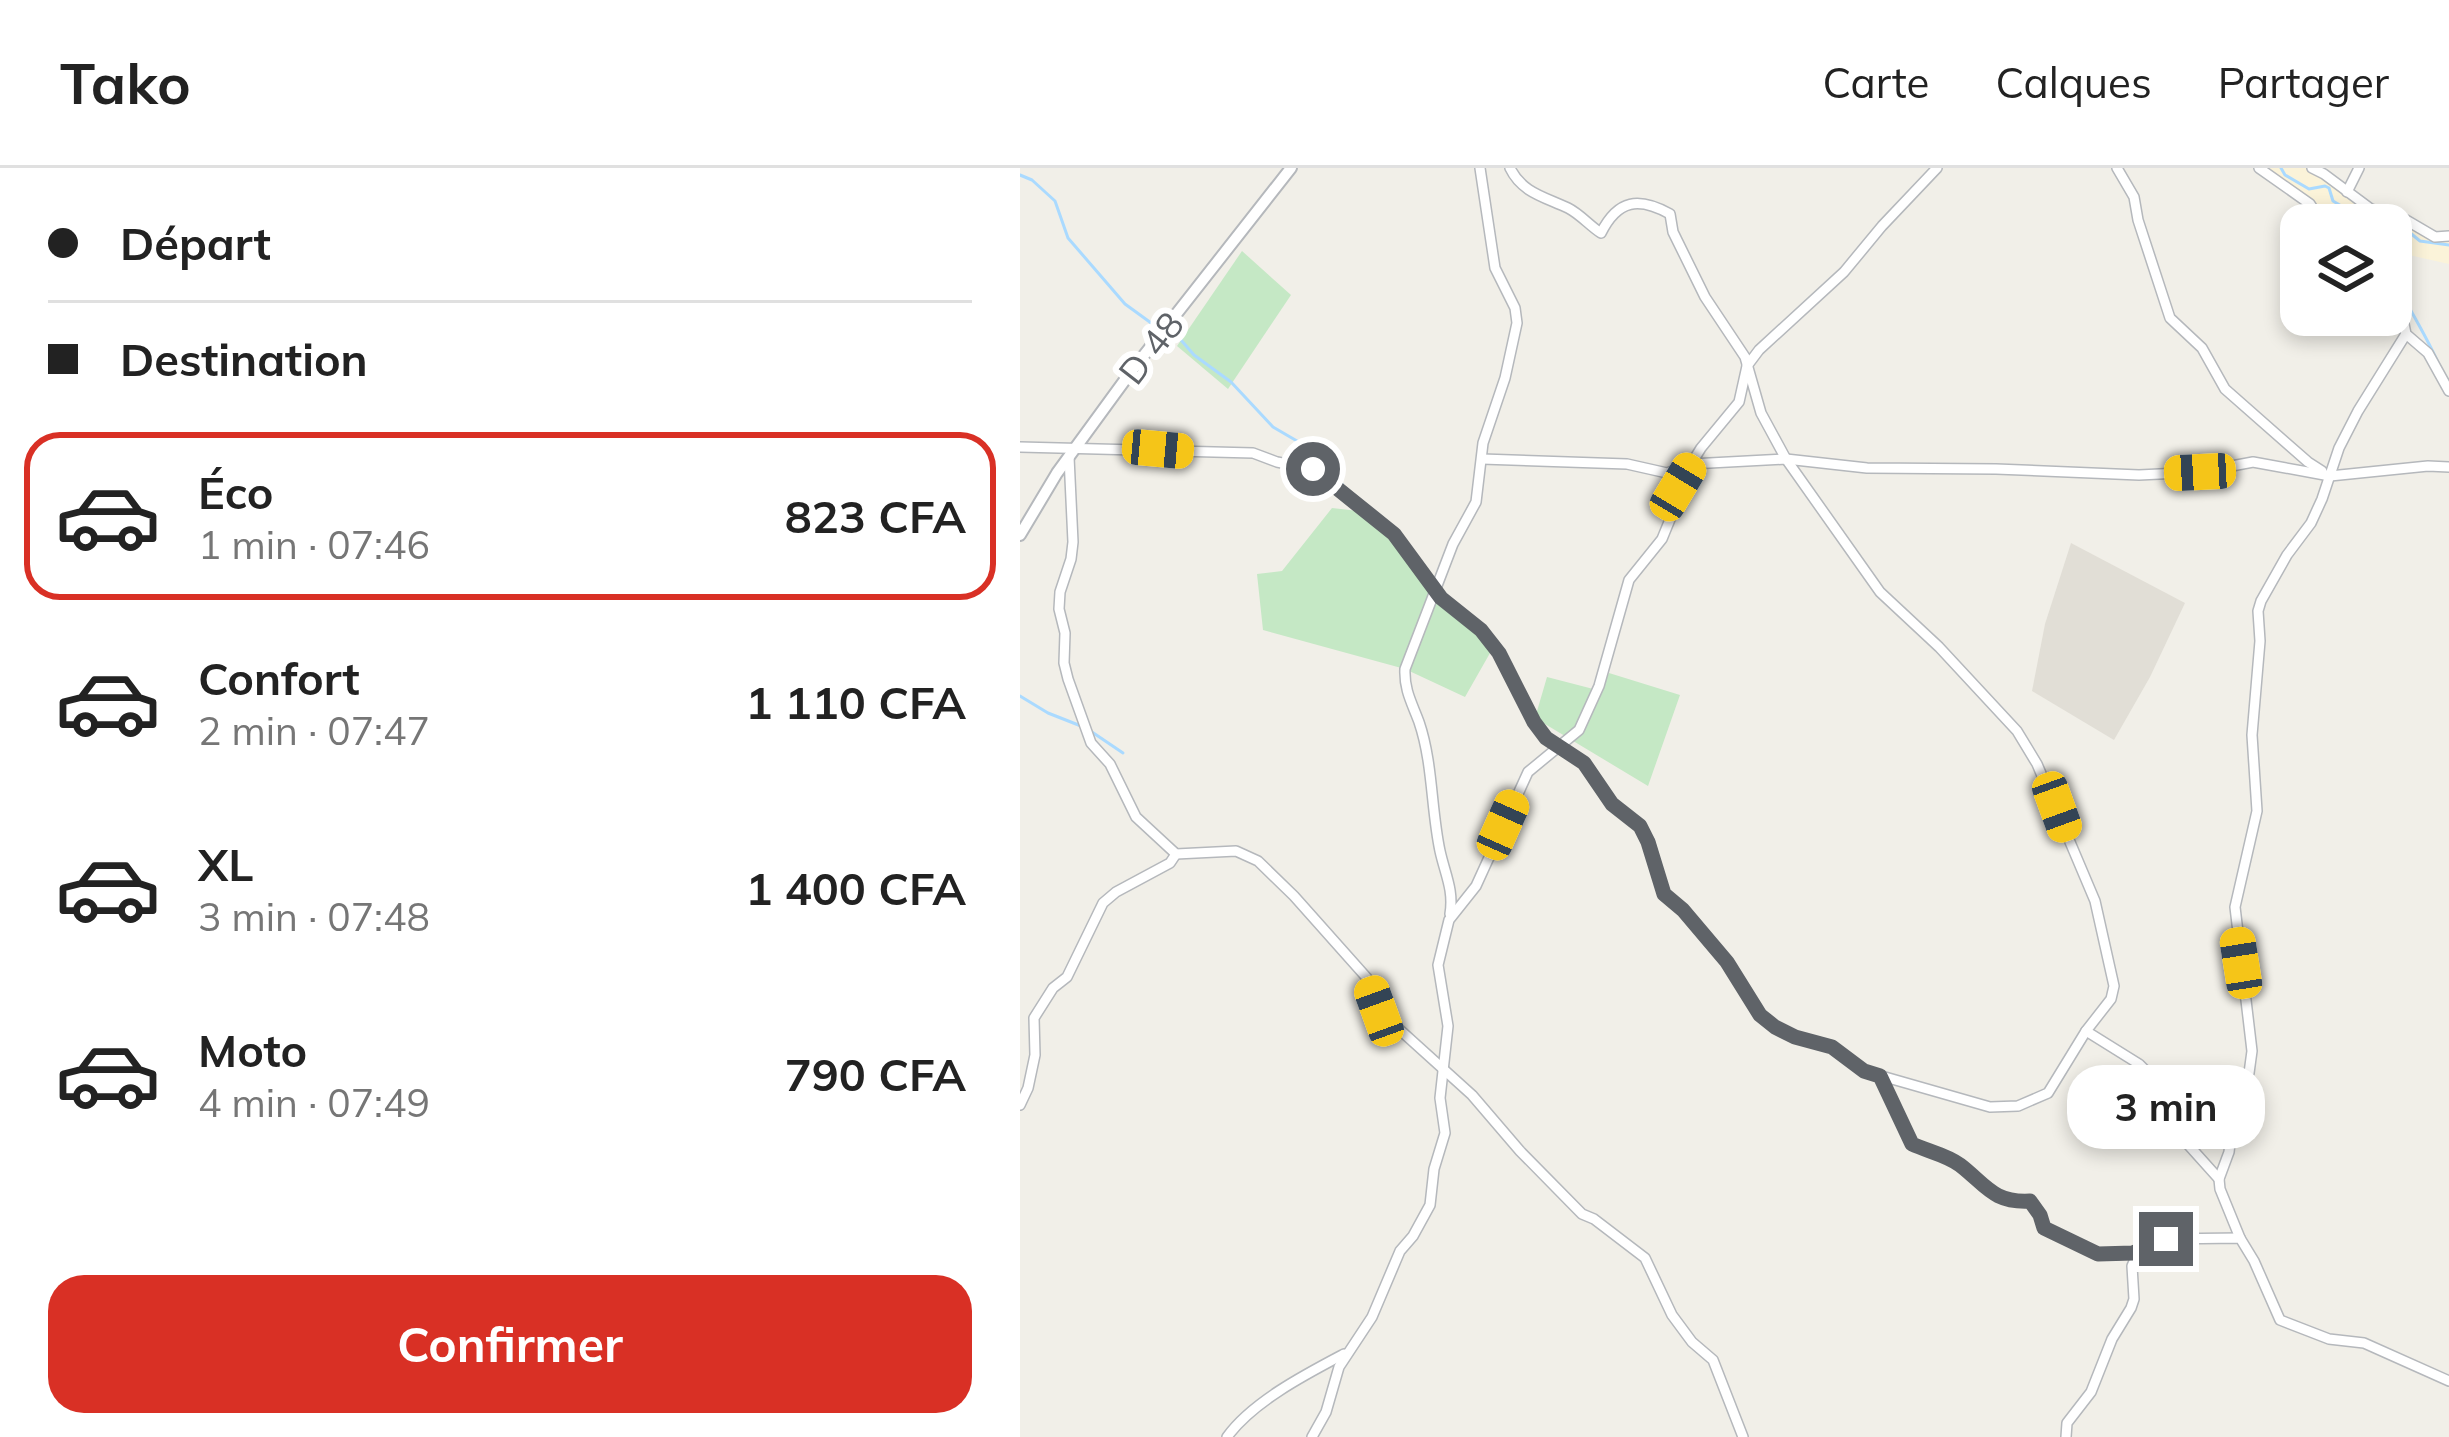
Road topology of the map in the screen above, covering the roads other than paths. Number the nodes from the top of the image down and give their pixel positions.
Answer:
1 (1291, 168) edge
2 (1480, 168) edge
3 (1510, 168) edge
4 (1937, 168) edge
5 (2117, 168) edge
6 (2259, 168) edge
7 (2312, 168) edge
8 (2359, 168) edge
9 (2347, 192) junction
10 (2310, 204) edge
11 (2449, 236) edge
12 (2405, 336) edge
13 (2408, 336) edge
14 (1747, 366) junction
15 (2449, 391) edge
16 (1020, 447) edge
17 (1072, 452) junction
18 (1482, 459) junction
19 (1786, 459) junction
20 (1691, 464) junction
21 (2449, 467) edge
22 (2330, 476) junction
23 (1020, 535) edge
24 (1436, 591) junction
25 (1558, 745) junction
26 (1176, 854) junction
27 (1449, 920) junction
28 (2086, 1031) junction
29 (1442, 1069) junction
30 (1880, 1076) junction
31 (1020, 1105) edge
32 (2219, 1179) junction
33 (2240, 1238) junction
34 (2140, 1248) junction
35 (1346, 1353) junction
36 (2449, 1382) edge
37 (1227, 1437) edge
38 (1312, 1437) edge
39 (1743, 1437) edge
40 (2066, 1437) edge

1 - 17 street, D 48
2 - 18 street
3 - 14 street
4 - 14 street
5 - 22 street
6 - 10 street
7 - 9 street
8 - 9 street
9 - 11 street
12 - 22 street
13 - 15 street
14 - 19 street
14 - 20 street
16 - 17 street
17 - 23 street, D 48
17 - 24 street
17 - 26 street
18 - 20 street
18 - 24 street
19 - 20 street
19 - 22 street
19 - 28 street
20 - 25 street
21 - 22 street
22 - 32 street
24 - 25 street
24 - 27 street
25 - 27 street
25 - 30 street
26 - 29 street
26 - 31 street
27 - 29 street
28 - 30 street
28 - 32 street
29 - 35 street
29 - 39 street
30 - 34 street
32 - 33 street
33 - 34 street
33 - 36 street
34 - 40 street
35 - 37 street
35 - 38 street

